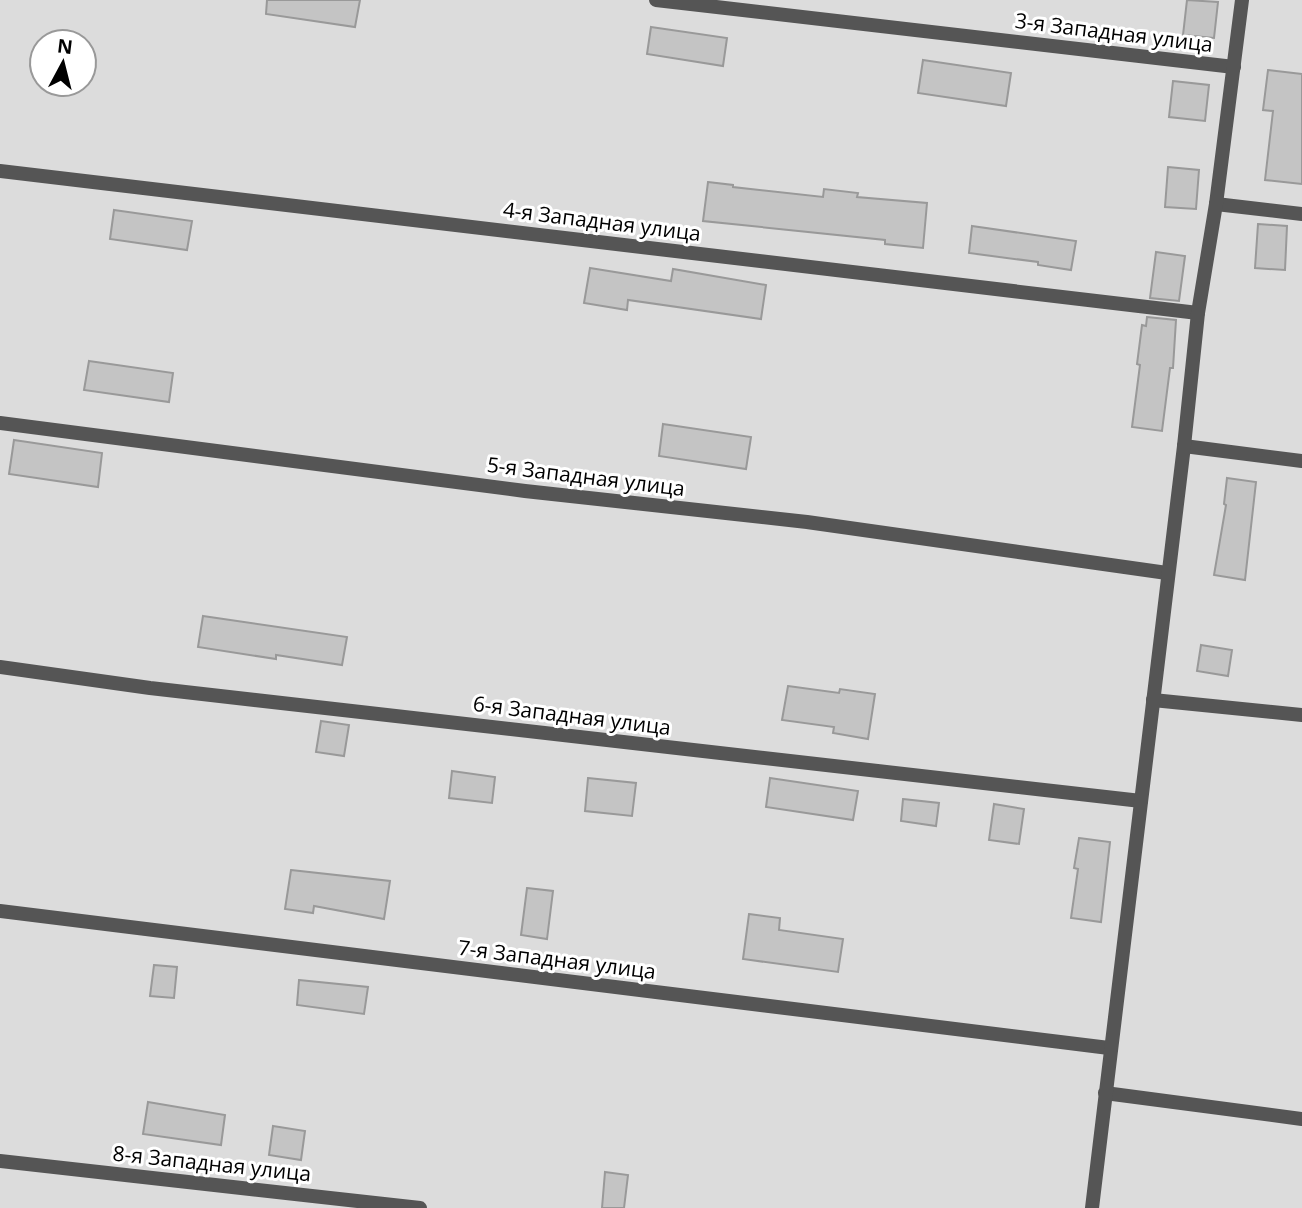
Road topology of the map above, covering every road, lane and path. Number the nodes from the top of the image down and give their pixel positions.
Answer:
1 (656, 0) edge
2 (1242, 0) edge
3 (1234, 67) junction
4 (0, 171) edge
5 (1216, 204) junction
6 (1302, 215) edge
7 (1198, 313) junction
8 (0, 424) edge
9 (1184, 446) junction
10 (1302, 461) edge
11 (1167, 573) junction
12 (0, 667) edge
13 (1153, 699) junction
14 (1302, 715) edge
15 (1140, 801) junction
16 (0, 911) edge
17 (1110, 1048) junction
18 (1105, 1093) junction
19 (1302, 1119) edge
20 (0, 1161) edge
21 (420, 1208) edge
22 (1092, 1208) edge

1 - 3 street, 3-я Западная улица
2 - 3 street
3 - 5 street
4 - 7 street, 4-я Западная улица
5 - 6 street
5 - 7 street
7 - 9 street
8 - 11 street, 5-я Западная улица
9 - 10 street
9 - 11 street
11 - 13 street
12 - 15 street, 6-я Западная улица
13 - 14 street
13 - 15 street
15 - 17 street
16 - 17 street, 7-я Западная улица
17 - 18 street
18 - 19 street
18 - 22 street
20 - 21 street, 8-я Западная улица

